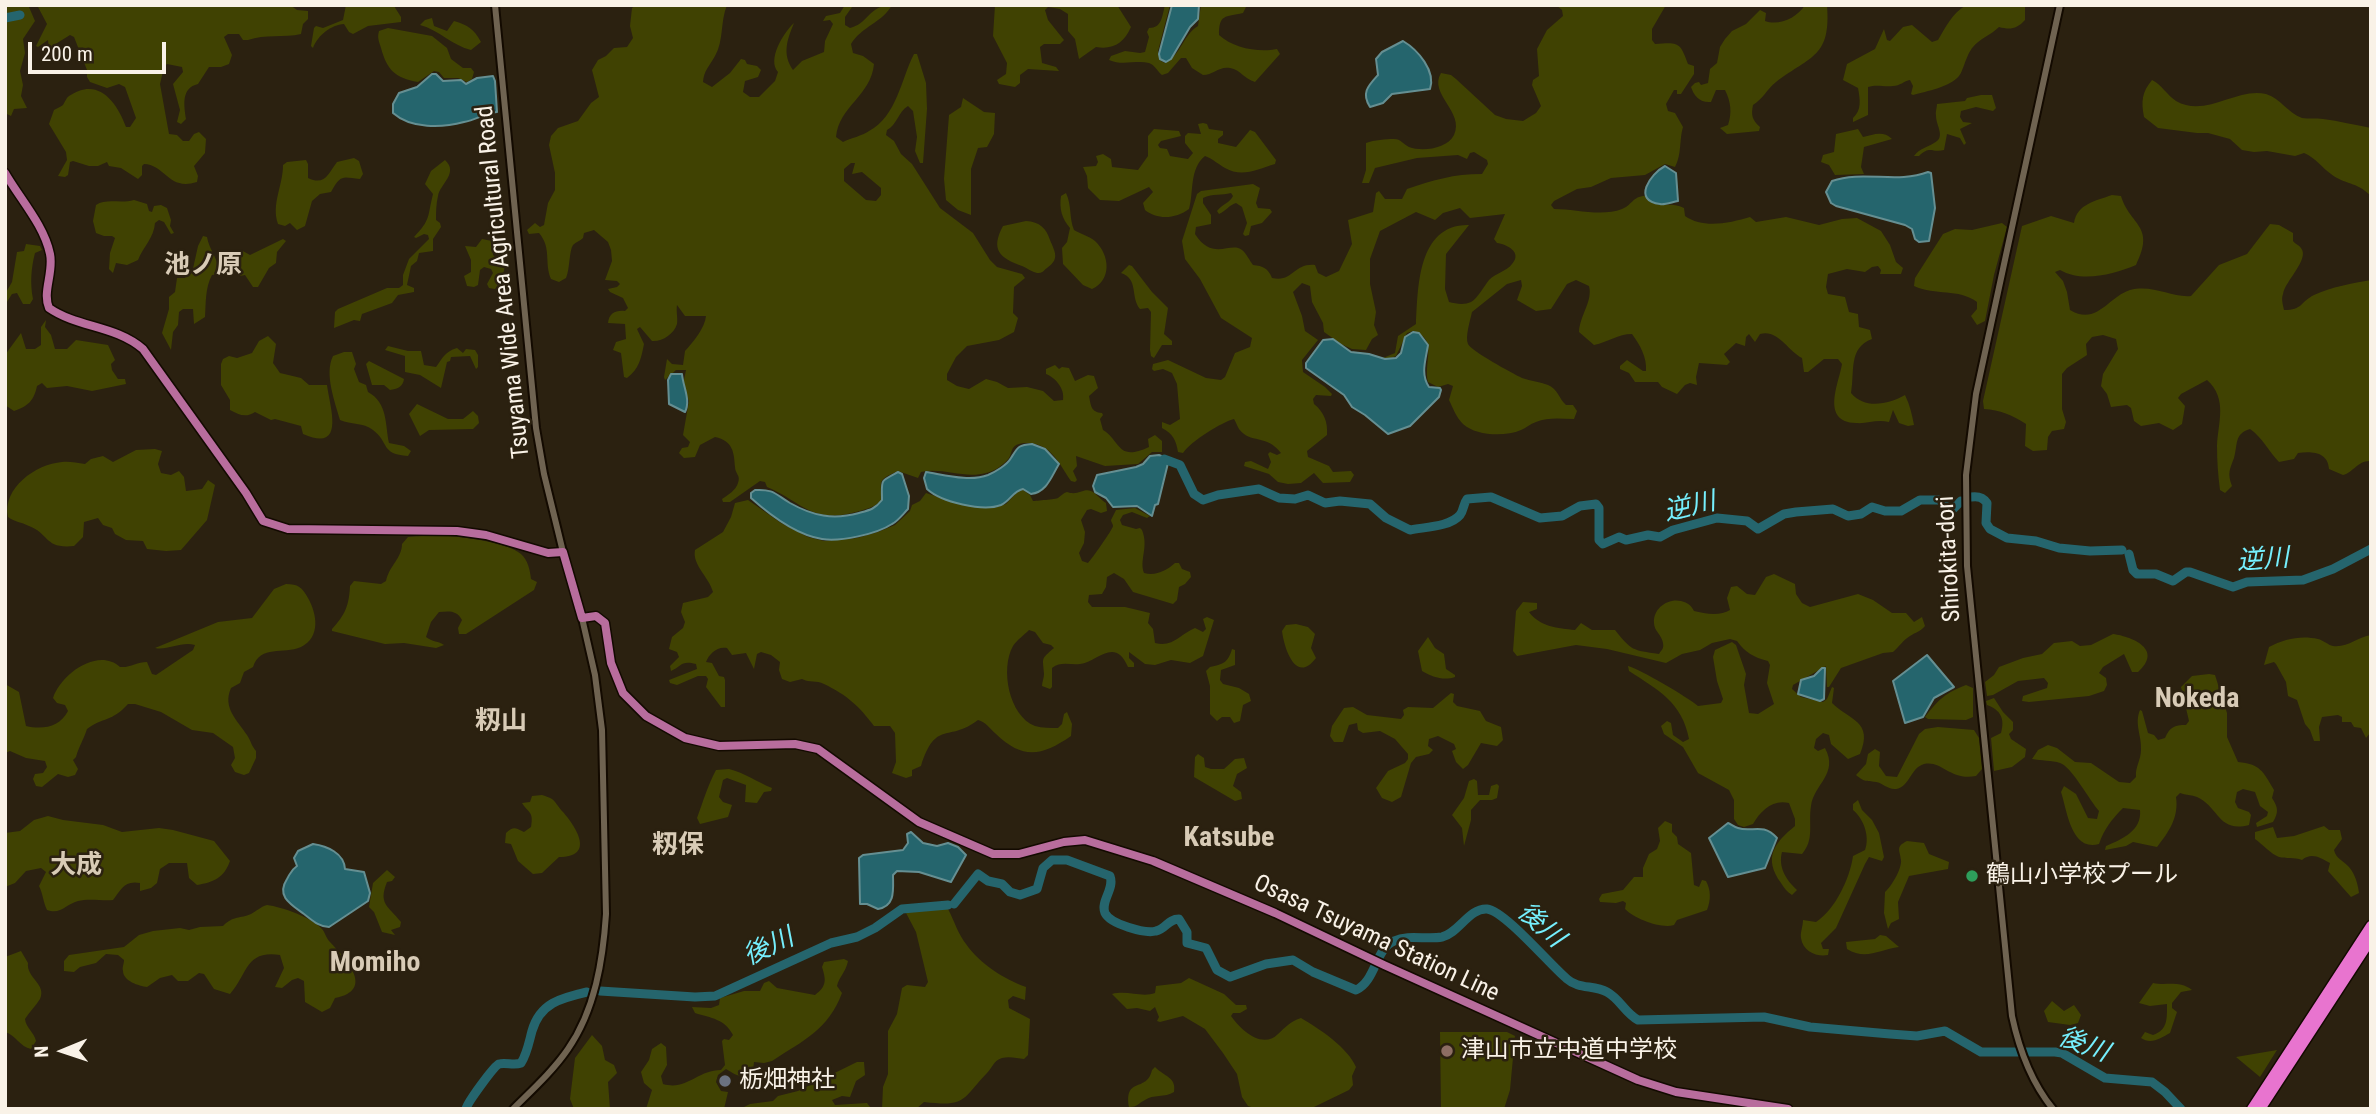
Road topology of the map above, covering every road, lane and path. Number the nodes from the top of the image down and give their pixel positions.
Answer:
1 (495, 5) edge
2 (2060, 5) edge
3 (5, 173) edge
4 (563, 552) junction
5 (582, 618) junction
6 (2371, 926) edge
7 (2371, 939) edge
8 (513, 1109) edge
9 (1788, 1109) edge
10 (2053, 1109) edge
11 (2252, 1109) edge
12 (2260, 1109) edge

1 - 4 street, Tsuyama Wide Area Agricultural Road
2 - 10 street, Shirokita-dori
3 - 4 main road
4 - 5 main road
5 - 8 street
5 - 9 main road, Osasa Tsuyama Station Line
6 - 11 highway
7 - 12 highway

